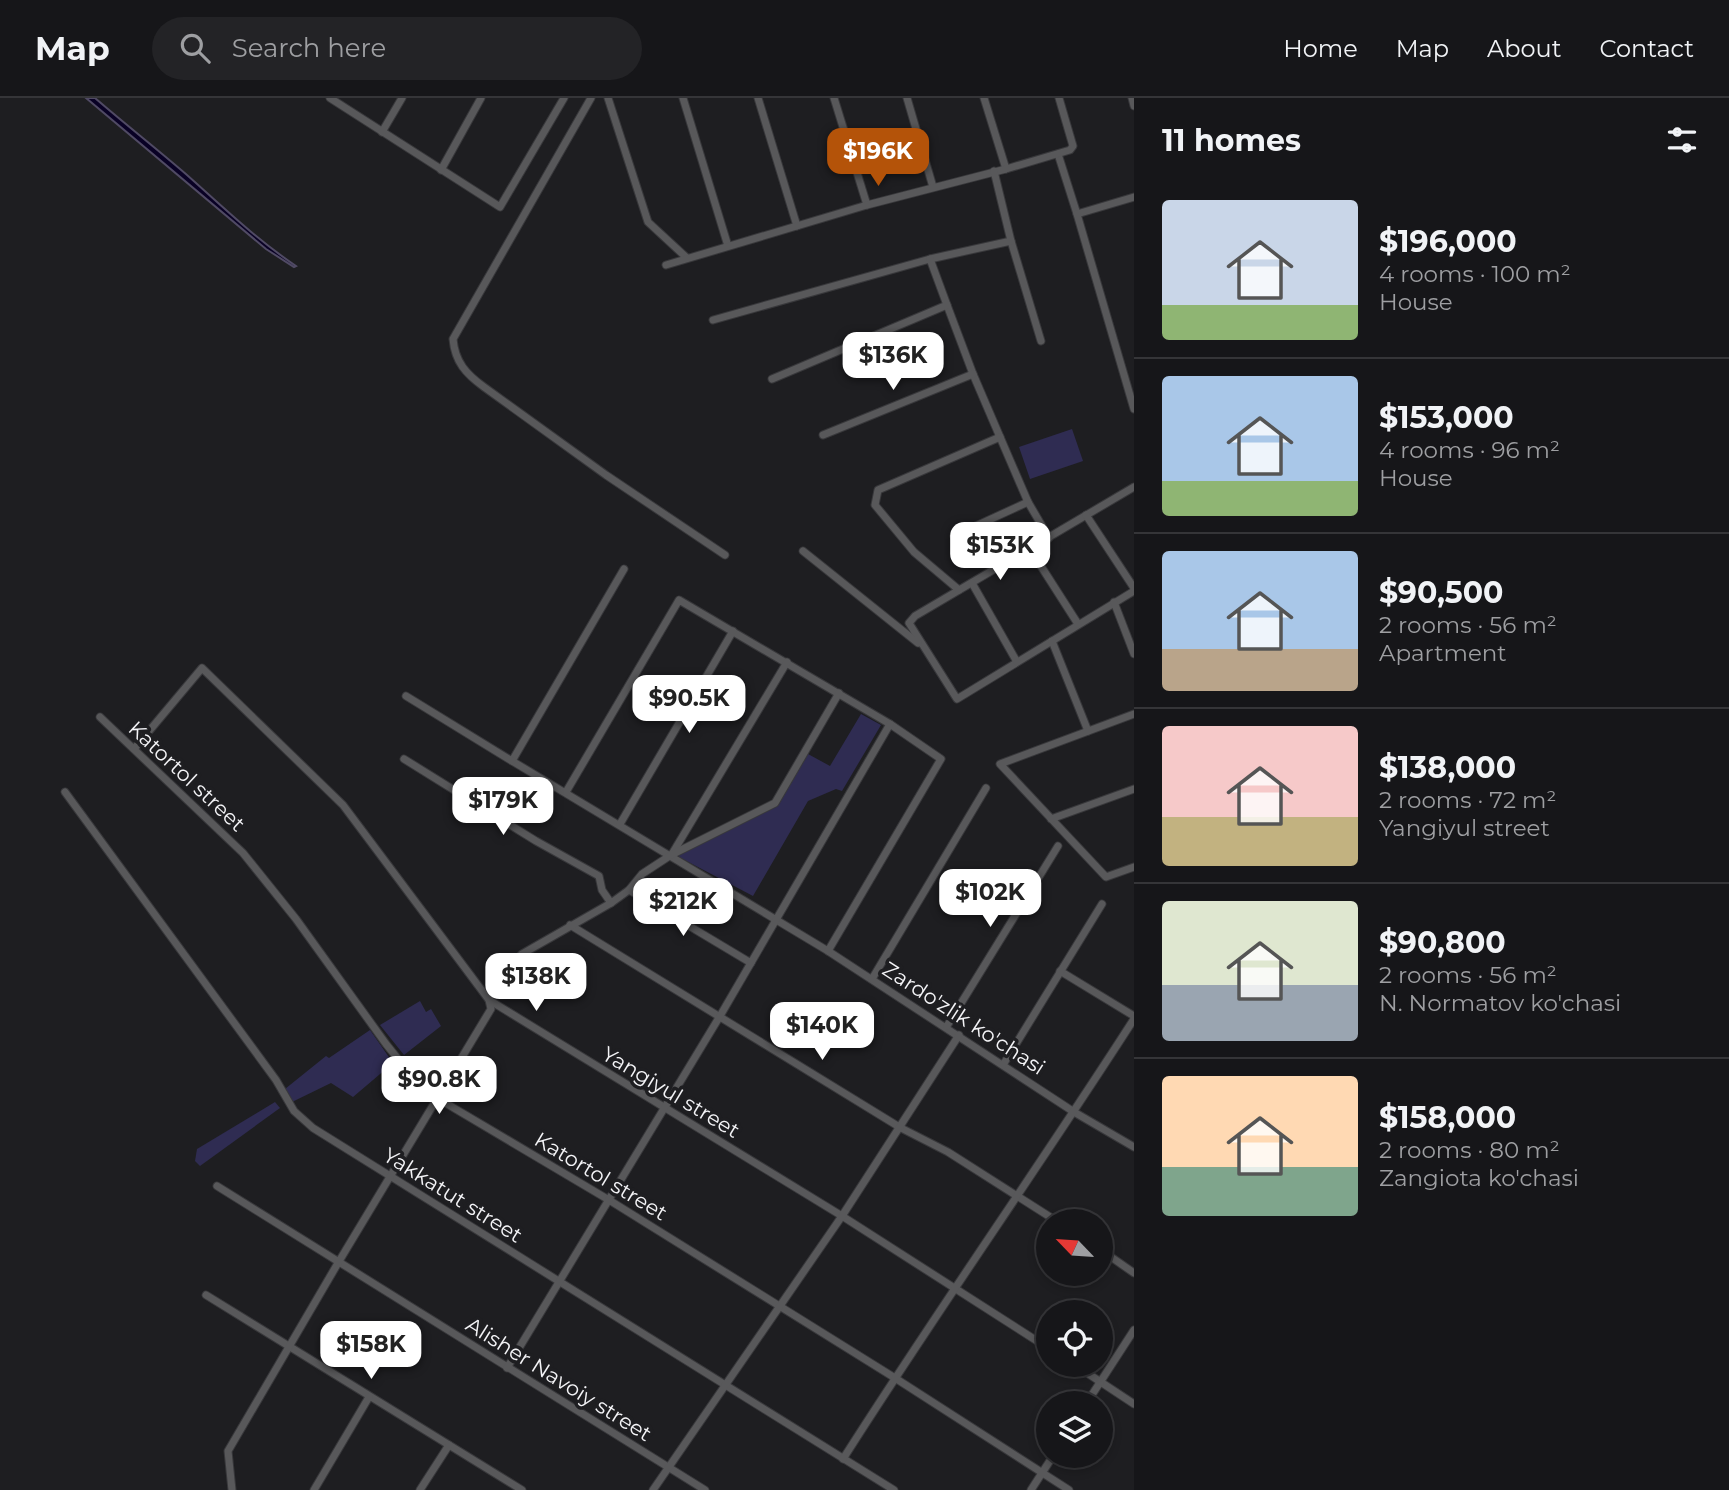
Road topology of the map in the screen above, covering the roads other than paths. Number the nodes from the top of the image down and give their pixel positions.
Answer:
1 (330, 98) edge
2 (402, 98) edge
3 (481, 98) edge
4 (564, 98) edge
5 (591, 98) edge
6 (608, 98) edge
7 (683, 98) edge
8 (758, 98) edge
9 (834, 98) edge
10 (907, 98) edge
11 (984, 98) edge
12 (1059, 98) edge
13 (1132, 98) edge
14 (1134, 106) edge
15 (382, 132) junction
16 (1058, 154) junction
17 (1006, 169) junction
18 (441, 170) junction
19 (994, 172) junction
20 (933, 187) junction
21 (1134, 197) edge
22 (867, 205) junction
23 (1076, 214) junction
24 (797, 226) junction
25 (1011, 241) junction
26 (728, 246) junction
27 (687, 258) junction
28 (930, 259) junction
29 (666, 265) dead end
30 (947, 305) junction
31 (712, 320) dead end
32 (1041, 341) dead end
33 (973, 374) junction
34 (772, 379) dead end
35 (1134, 410) edge
36 (823, 435) dead end
37 (1000, 437) junction
38 (1134, 487) edge
39 (1028, 502) junction
40 (1086, 515) junction
41 (954, 536) dead end
42 (1049, 538) junction
43 (1030, 549) junction
44 (803, 551) dead end
45 (725, 555) dead end
46 (624, 569) dead end
47 (972, 583) junction
48 (1134, 589) edge
49 (959, 590) junction
50 (1114, 602) junction
51 (1078, 624) junction
52 (733, 631) junction
53 (1052, 641) junction
54 (924, 648) junction
55 (1134, 654) edge
56 (1017, 662) junction
57 (787, 663) junction
58 (839, 694) junction
59 (406, 696) dead end
60 (1134, 714) edge
61 (100, 717) dead end
62 (890, 724) junction
63 (1088, 731) junction
64 (134, 749) junction
65 (404, 760) dead end
66 (512, 761) junction
67 (986, 788) dead end
68 (1134, 789) edge
69 (65, 792) dead end
70 (566, 792) junction
71 (1051, 819) junction
72 (620, 824) junction
73 (1058, 846) dead end
74 (671, 855) junction
75 (1134, 867) edge
76 (629, 890) junction
77 (611, 903) junction
78 (1102, 904) dead end
79 (776, 919) junction
80 (570, 925) junction
81 (828, 951) junction
82 (751, 962) junction
83 (1060, 971) junction
84 (872, 979) junction
85 (489, 1000) junction
86 (720, 1016) junction
87 (1134, 1017) edge
88 (947, 1026) junction
89 (959, 1035) junction
90 (1003, 1065) junction
91 (437, 1098) junction
92 (664, 1108) junction
93 (1074, 1112) junction
94 (901, 1128) junction
95 (1134, 1147) edge
96 (389, 1177) junction
97 (217, 1186) dead end
98 (1020, 1195) junction
99 (609, 1200) junction
100 (1040, 1209) edge
101 (842, 1216) junction
102 (1113, 1258) edge
103 (338, 1262) junction
104 (1134, 1273) edge
105 (560, 1282) junction
106 (956, 1288) junction
107 (205, 1295) dead end
108 (780, 1306) junction
109 (1134, 1329) edge
110 (1036, 1340) edge
111 (289, 1347) junction
112 (507, 1368) junction
113 (1094, 1377) edge
114 (895, 1378) junction
115 (1100, 1381) junction
116 (727, 1385) junction
117 (1094, 1391) edge
118 (369, 1397) junction
119 (1134, 1404) edge
120 (449, 1445) junction
121 (843, 1460) junction
122 (669, 1468) junction
123 (1045, 1468) edge
124 (1041, 1474) junction
125 (232, 1490) edge
126 (314, 1490) edge
127 (420, 1490) edge
128 (522, 1490) edge
129 (653, 1490) edge
130 (705, 1490) edge
131 (893, 1490) edge
132 (1031, 1490) edge
133 (1069, 1490) edge

1 - 15 street
2 - 15 street
3 - 18 street
4 - 18 street
5 - 45 street
6 - 27 street
7 - 26 street
8 - 24 street
9 - 22 street
10 - 20 street
11 - 17 street
12 - 16 street
13 - 14 street
15 - 18 street
16 - 17 street
16 - 23 street
17 - 19 street
19 - 20 street
19 - 25 street
20 - 22 street
21 - 23 street
22 - 24 street
23 - 35 street
24 - 26 street
25 - 28 street
25 - 32 street
26 - 27 street
27 - 29 street
28 - 30 street
28 - 31 street
30 - 33 street
30 - 34 street
33 - 36 street
33 - 37 street
37 - 39 street
37 - 49 street
38 - 40 street
39 - 41 street
39 - 42 street
40 - 42 street
40 - 48 street
42 - 43 street
43 - 47 street
43 - 51 street
44 - 54 street
46 - 66 street
47 - 49 street
47 - 56 street
48 - 50 street
49 - 54 street
50 - 51 street
50 - 55 street
51 - 53 street
52 - 57 street
52 - 70 street
52 - 72 street
53 - 56 street
53 - 63 street
54 - 56 street
57 - 58 street
57 - 74 street
58 - 62 street
58 - 74 street
59 - 66 street, Zardo'zlik ko'chasi
60 - 63 street
61 - 64 street, Katortol street
62 - 79 street
62 - 81 street
63 - 71 street
64 - 85 street, Yangiyul street
64 - 91 street, Katortol street
65 - 77 street
66 - 70 street, Zardo'zlik ko'chasi
67 - 84 street
68 - 71 street
69 - 96 street, Yakkatut street
70 - 72 street, Zardo'zlik ko'chasi
71 - 75 street
72 - 74 street, Zardo'zlik ko'chasi
73 - 88 street
74 - 76 street
74 - 79 street, Zardo'zlik ko'chasi
76 - 77 street
76 - 82 street
77 - 80 street
78 - 83 street
79 - 81 street, Zardo'zlik ko'chasi
79 - 82 street
80 - 85 street
80 - 86 street
81 - 84 street, Zardo'zlik ko'chasi
82 - 86 street
83 - 87 street
83 - 90 street
84 - 88 street, Zardo'zlik ko'chasi
85 - 91 street
85 - 92 street, Yangiyul street
86 - 92 street
86 - 94 street
87 - 93 street
88 - 89 street, Zardo'zlik ko'chasi
89 - 90 street, Zardo'zlik ko'chasi
89 - 94 street
90 - 93 street, Zardo'zlik ko'chasi
91 - 96 street
91 - 99 street, Katortol street
92 - 99 street
92 - 101 street, Yangiyul street
93 - 95 street, Zardo'zlik ko'chasi
93 - 98 street
94 - 98 street
94 - 101 street
96 - 103 street
96 - 105 street, Yakkatut street
97 - 103 street, Alisher Navoiy street
98 - 100 street
98 - 106 street
99 - 105 street
99 - 108 street, Katortol street
101 - 106 street, Yangiyul street
101 - 108 street
102 - 104 street
103 - 111 street
103 - 112 street, Alisher Navoiy street
105 - 112 street
105 - 116 street, Yakkatut street
106 - 110 street, Yangiyul street
106 - 114 street
107 - 111 street
108 - 114 street, Katortol street
108 - 116 street
109 - 115 street
111 - 118 street
111 - 125 street
112 - 122 street, Alisher Navoiy street
113 - 115 street
114 - 121 street
114 - 124 street, Katortol street
115 - 117 street
115 - 119 street
116 - 121 street, Yakkatut street
116 - 122 street
118 - 120 street
118 - 126 street
120 - 127 street
120 - 128 street
121 - 131 street, Yakkatut street
122 - 129 street
122 - 130 street, Alisher Navoiy street
123 - 124 street
124 - 132 street
124 - 133 street, Katortol street

